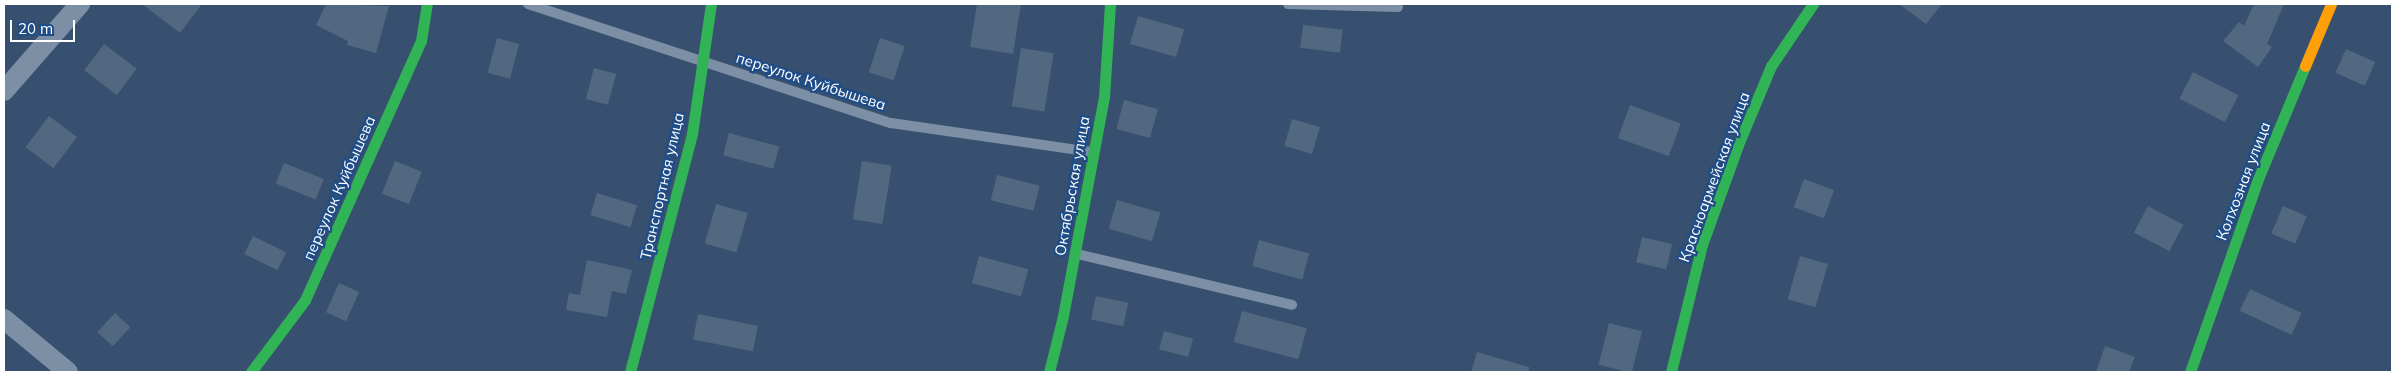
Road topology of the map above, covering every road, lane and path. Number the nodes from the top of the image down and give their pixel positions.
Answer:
1 (80, 4) edge
2 (427, 4) edge
3 (528, 4) edge
4 (711, 4) edge
5 (1110, 4) edge
6 (1288, 4) edge
7 (1813, 4) edge
8 (2331, 4) edge
9 (1398, 6) dead end
10 (702, 61) junction
11 (4, 91) edge
12 (1094, 152) junction
13 (1075, 253) junction
14 (1292, 305) dead end
15 (4, 319) edge
16 (68, 372) edge
17 (251, 372) edge
18 (630, 372) edge
19 (1049, 372) edge
20 (1671, 372) edge
21 (2190, 372) edge

1 - 11 street
2 - 17 street, переулок Куйбышева
3 - 10 lane, переулок Куйбышева
4 - 10 street, Транспортная улица
5 - 12 street, Октябрьская улица
6 - 9 lane
7 - 20 street, Красноармейская улица
8 - 21 street, Колхозная улица
10 - 12 lane, переулок Куйбышева
10 - 18 street, Транспортная улица
12 - 13 street, Октябрьская улица
13 - 14 lane
13 - 19 street, Октябрьская улица
15 - 16 street

